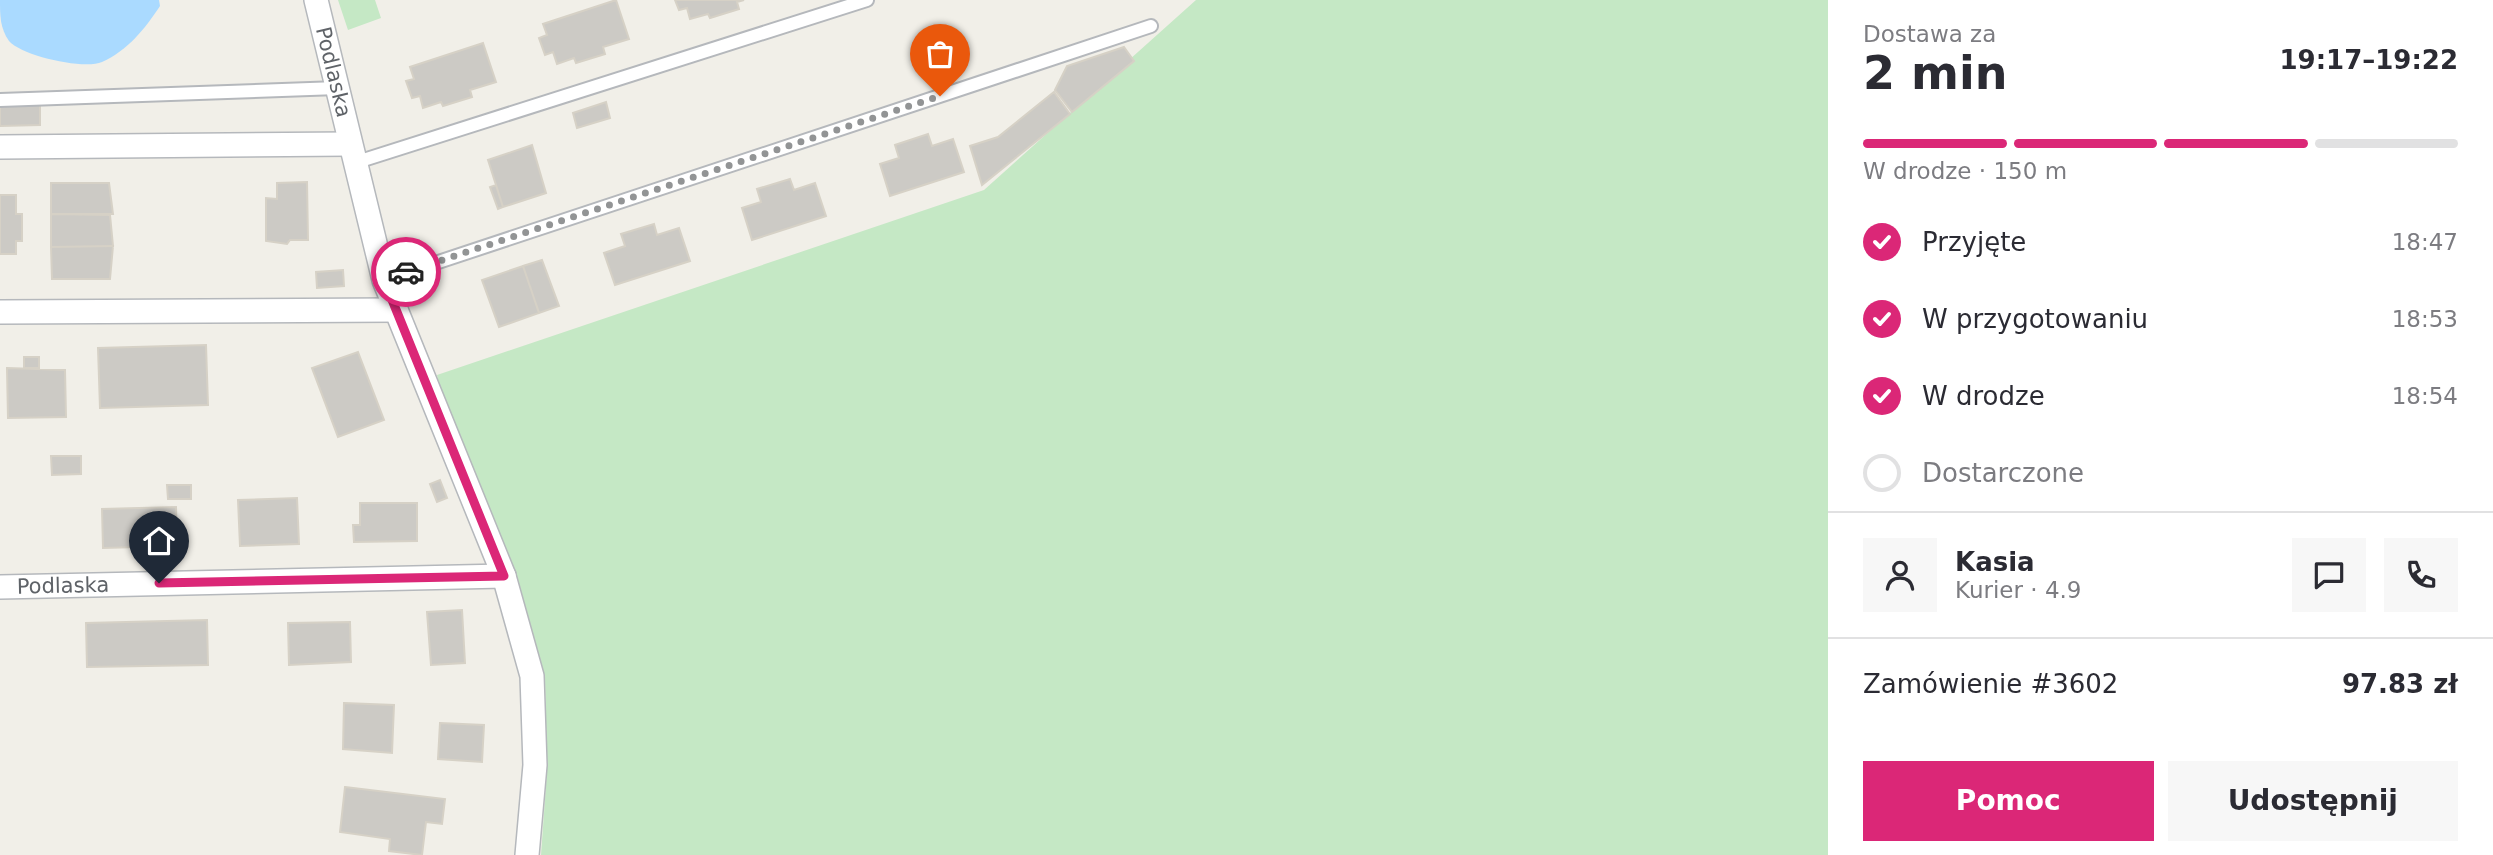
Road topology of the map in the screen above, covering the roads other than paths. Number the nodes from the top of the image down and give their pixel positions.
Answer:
1 (316, 0) edge
2 (867, 0) edge
3 (1151, 26) dead end
4 (338, 88) junction
5 (0, 100) edge
6 (0, 147) edge
7 (352, 153) junction
8 (384, 280) junction
9 (396, 310) junction
10 (0, 312) edge
11 (504, 576) junction
12 (0, 587) edge
13 (527, 855) edge

1 - 4 street, Podlaska
2 - 7 lane
3 - 8 lane
4 - 5 lane
4 - 7 street, Podlaska
6 - 7 street, Podlaska
7 - 8 street, Podlaska
8 - 9 street, Podlaska
9 - 10 street
9 - 11 street, Podlaska
11 - 12 street, Podlaska
11 - 13 street, Podlaska

